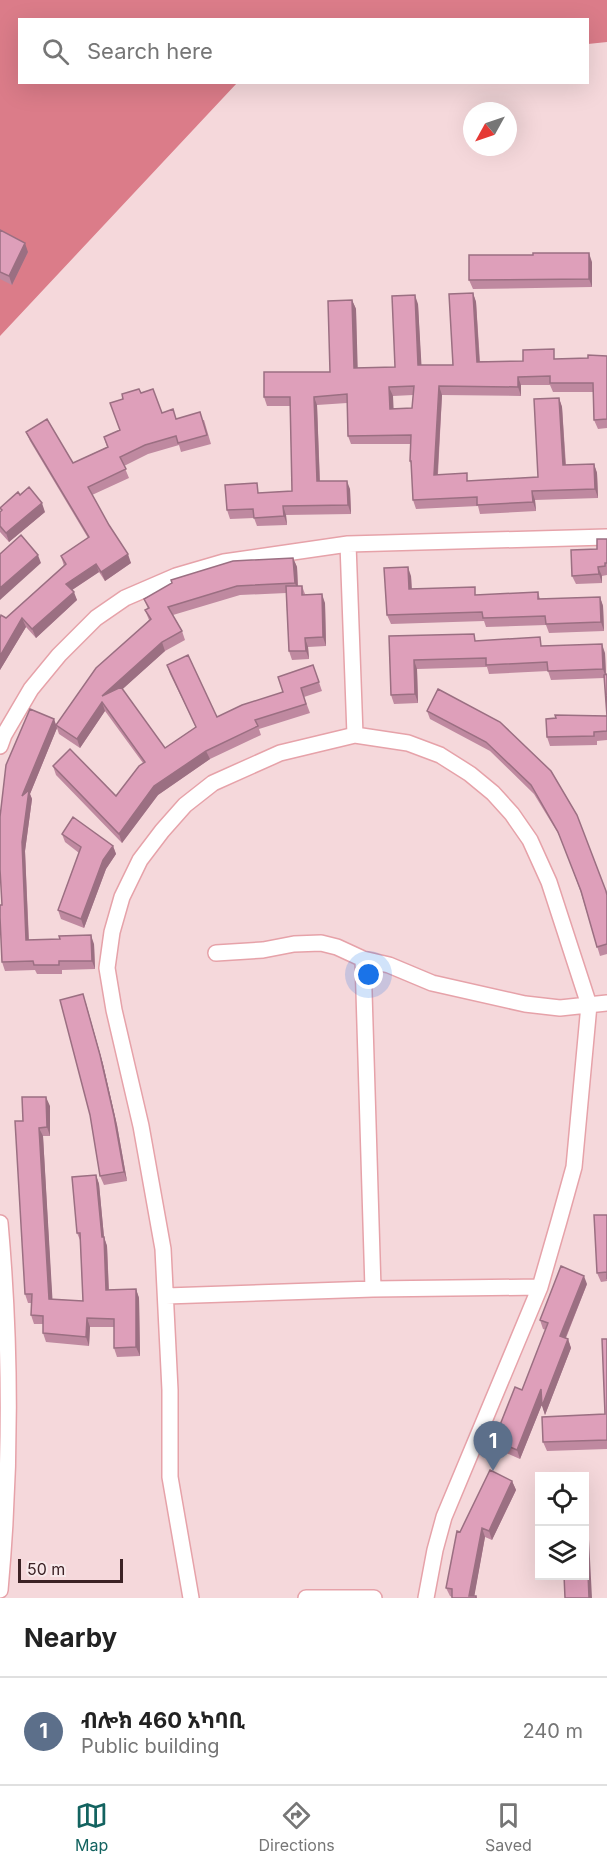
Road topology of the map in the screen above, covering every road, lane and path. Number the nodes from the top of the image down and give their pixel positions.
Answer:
1 (607, 537) edge
2 (348, 544) junction
3 (355, 735) junction
4 (0, 746) edge
5 (216, 953) dead end
6 (363, 959) junction
7 (607, 1003) edge
8 (589, 1005) junction
9 (0, 1223) edge
10 (540, 1287) junction
11 (373, 1289) junction
12 (166, 1296) junction
13 (0, 1590) edge
14 (191, 1598) edge
15 (306, 1598) edge
16 (374, 1598) edge
17 (426, 1598) edge

1 - 2 street
2 - 3 street
2 - 4 street
3 - 8 street
3 - 12 street
5 - 6 street
6 - 8 street
6 - 11 street
7 - 8 street
8 - 10 street
9 - 13 street
10 - 11 street
10 - 17 street
11 - 12 street
12 - 14 street
15 - 16 street

